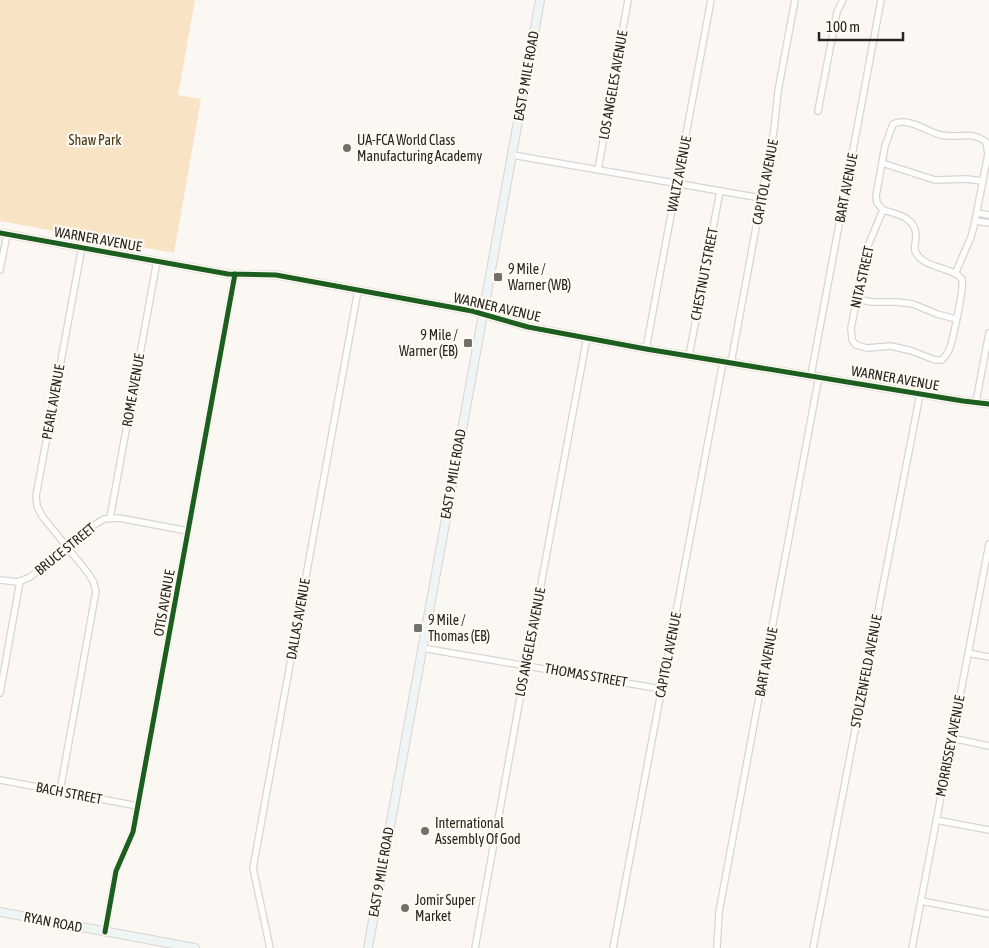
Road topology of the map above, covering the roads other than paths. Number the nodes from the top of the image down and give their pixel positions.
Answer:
1 (540, 0) edge
2 (628, 0) edge
3 (711, 0) edge
4 (795, 0) edge
5 (843, 0) edge
6 (881, 0) edge
7 (818, 111) dead end
8 (512, 155) junction
9 (882, 163) junction
10 (598, 170) junction
11 (982, 181) junction
12 (677, 184) junction
13 (720, 191) junction
14 (761, 198) junction
15 (883, 210) junction
16 (977, 213) junction
17 (989, 215) edge
18 (975, 221) junction
19 (989, 223) edge
20 (3, 233) edge
21 (82, 247) junction
22 (157, 261) junction
23 (0, 270) edge
24 (235, 274) junction
25 (955, 274) junction
26 (358, 290) junction
27 (856, 299) junction
28 (482, 314) junction
29 (956, 319) junction
30 (989, 333) edge
31 (587, 337) junction
32 (646, 349) junction
33 (689, 356) junction
34 (723, 362) junction
35 (731, 363) junction
36 (811, 375) junction
37 (819, 376) junction
38 (920, 394) junction
39 (976, 402) junction
40 (989, 404) edge
41 (110, 518) junction
42 (188, 531) junction
43 (989, 544) edge
44 (67, 547) junction
45 (986, 572) edge
46 (0, 580) edge
47 (20, 581) junction
48 (422, 648) junction
49 (968, 653) junction
50 (989, 657) edge
51 (526, 665) junction
52 (662, 689) junction
53 (0, 693) edge
54 (952, 738) junction
55 (989, 746) edge
56 (0, 780) edge
57 (60, 791) junction
58 (138, 806) junction
59 (936, 820) junction
60 (989, 830) edge
61 (921, 901) junction
62 (0, 912) edge
63 (989, 914) edge
64 (105, 932) junction
65 (195, 948) edge
66 (270, 948) edge
67 (368, 948) edge
68 (475, 948) edge
69 (613, 948) edge
70 (717, 948) edge
71 (813, 948) edge
72 (912, 948) edge

1 - 8 main road, EAST 9 MILE ROAD
2 - 10 street, LOS ANGELES AVENUE
3 - 12 street, WALTZ AVENUE
4 - 14 street, CAPITOL AVENUE
5 - 7 street
6 - 36 street, BART AVENUE
8 - 10 street
8 - 28 main road, EAST 9 MILE ROAD
9 - 11 street
9 - 11 street
9 - 15 street
10 - 12 street
11 - 16 street
12 - 13 street
12 - 32 street, WALTZ AVENUE
13 - 14 street
13 - 33 street, CHESTNUT STREET
14 - 35 street, CAPITOL AVENUE
15 - 25 street
15 - 27 street, NITA STREET
16 - 17 street
16 - 18 street
18 - 19 street
18 - 25 street
20 - 21 street, WARNER AVENUE
20 - 23 street
21 - 22 street, WARNER AVENUE
21 - 44 street, PEARL AVENUE
22 - 24 street, WARNER AVENUE
22 - 41 street, ROME AVENUE
24 - 26 street, WARNER AVENUE
24 - 42 street, OTIS AVENUE
25 - 29 street
26 - 28 street, WARNER AVENUE
26 - 66 street, DALLAS AVENUE
27 - 29 street
27 - 29 street, NITA STREET
28 - 31 street, WARNER AVENUE
28 - 48 main road, EAST 9 MILE ROAD
30 - 39 street
31 - 32 street, WARNER AVENUE
31 - 51 street, LOS ANGELES AVENUE
32 - 33 street, WARNER AVENUE
33 - 34 street, WARNER AVENUE
34 - 35 street, WARNER AVENUE
34 - 52 street, CAPITOL AVENUE
35 - 36 street, WARNER AVENUE
36 - 37 street, WARNER AVENUE
37 - 38 street, WARNER AVENUE
37 - 70 street, BART AVENUE
38 - 39 street, WARNER AVENUE
38 - 71 street, STOLZENFELD AVENUE
39 - 40 street, WARNER AVENUE
41 - 42 street, BRUCE STREET
41 - 44 street, BRUCE STREET
42 - 58 street, OTIS AVENUE
43 - 45 street, MORRISSEY AVENUE
44 - 47 street, BRUCE STREET
44 - 57 street
45 - 49 street, MORRISSEY AVENUE
46 - 47 street, BRUCE STREET
47 - 53 street
48 - 51 street, THOMAS STREET
48 - 67 main road, EAST 9 MILE ROAD
49 - 50 street
49 - 54 street, MORRISSEY AVENUE
51 - 52 street, THOMAS STREET
51 - 68 street, LOS ANGELES AVENUE
52 - 69 street, CAPITOL AVENUE
54 - 55 street
54 - 59 street, MORRISSEY AVENUE
56 - 57 street, BACH STREET
57 - 58 street, BACH STREET
58 - 64 street, OTIS AVENUE
59 - 60 street
59 - 61 street, MORRISSEY AVENUE
61 - 63 street
61 - 72 street, MORRISSEY AVENUE
62 - 64 main road, RYAN ROAD
64 - 65 main road, RYAN ROAD

